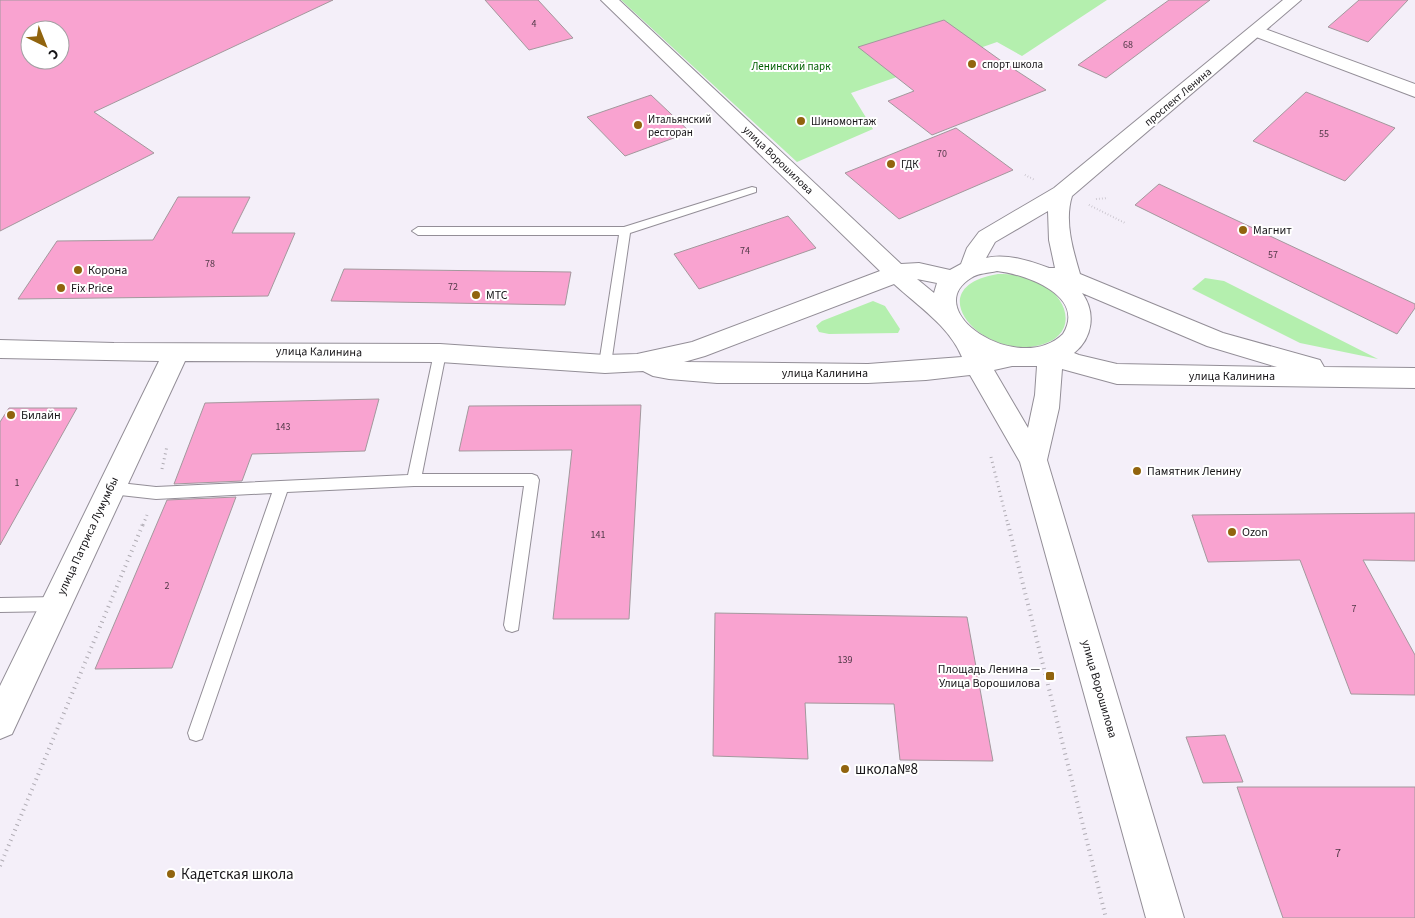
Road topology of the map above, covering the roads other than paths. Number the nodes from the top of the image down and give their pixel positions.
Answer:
1 (609, 0) edge
2 (1293, 0) edge
3 (1257, 31) junction
4 (1415, 91) edge
5 (752, 190) dead end
6 (1062, 193) junction
7 (418, 231) dead end
8 (625, 231) junction
9 (868, 246) junction
10 (964, 272) junction
11 (896, 273) junction
12 (1069, 286) junction
13 (947, 319) junction
14 (966, 340) junction
15 (0, 349) edge
16 (177, 351) junction
17 (440, 353) junction
18 (1051, 354) junction
19 (1012, 357) junction
20 (605, 364) junction
21 (637, 364) junction
22 (977, 364) junction
23 (1367, 376) junction
24 (1415, 378) edge
25 (1033, 460) junction
26 (414, 480) junction
27 (282, 486) junction
28 (111, 488) junction
29 (57, 604) junction
30 (0, 605) edge
31 (512, 625) dead end
32 (0, 722) edge
33 (196, 732) dead end
34 (1165, 918) edge

1 - 9 main road, улица Ворошилова
2 - 3 main road, проспект Ленина
3 - 4 main road
3 - 6 main road, проспект Ленина
5 - 8 lane
6 - 10 main road, проспект Ленина
6 - 12 main road
7 - 8 lane
8 - 20 lane
9 - 10 main road
9 - 11 main road, улица Ворошилова
10 - 11 main road, улица Калинина
10 - 12 main road
10 - 13 main road
11 - 13 main road, улица Ворошилова
11 - 21 main road, улица Калинина
12 - 18 main road
12 - 23 main road
13 - 14 main road
14 - 19 main road
14 - 22 main road, улица Ворошилова
15 - 16 main road, улица Калинина
16 - 17 main road, улица Калинина
16 - 28 main road, улица Патриса Лумумбы
17 - 20 main road, улица Калинина
17 - 26 lane
18 - 19 main road
18 - 23 main road, улица Калинина
18 - 25 main road
19 - 22 main road, улица Калинина
20 - 21 main road, улица Калинина
21 - 22 main road, улица Калинина
22 - 25 main road, улица Ворошилова
23 - 24 main road, улица Калинина
25 - 34 main road, улица Ворошилова
26 - 27 lane
26 - 31 lane
27 - 28 lane
27 - 33 lane
28 - 29 main road, улица Патриса Лумумбы
29 - 30 lane
29 - 32 main road, улица Патриса Лумумбы

